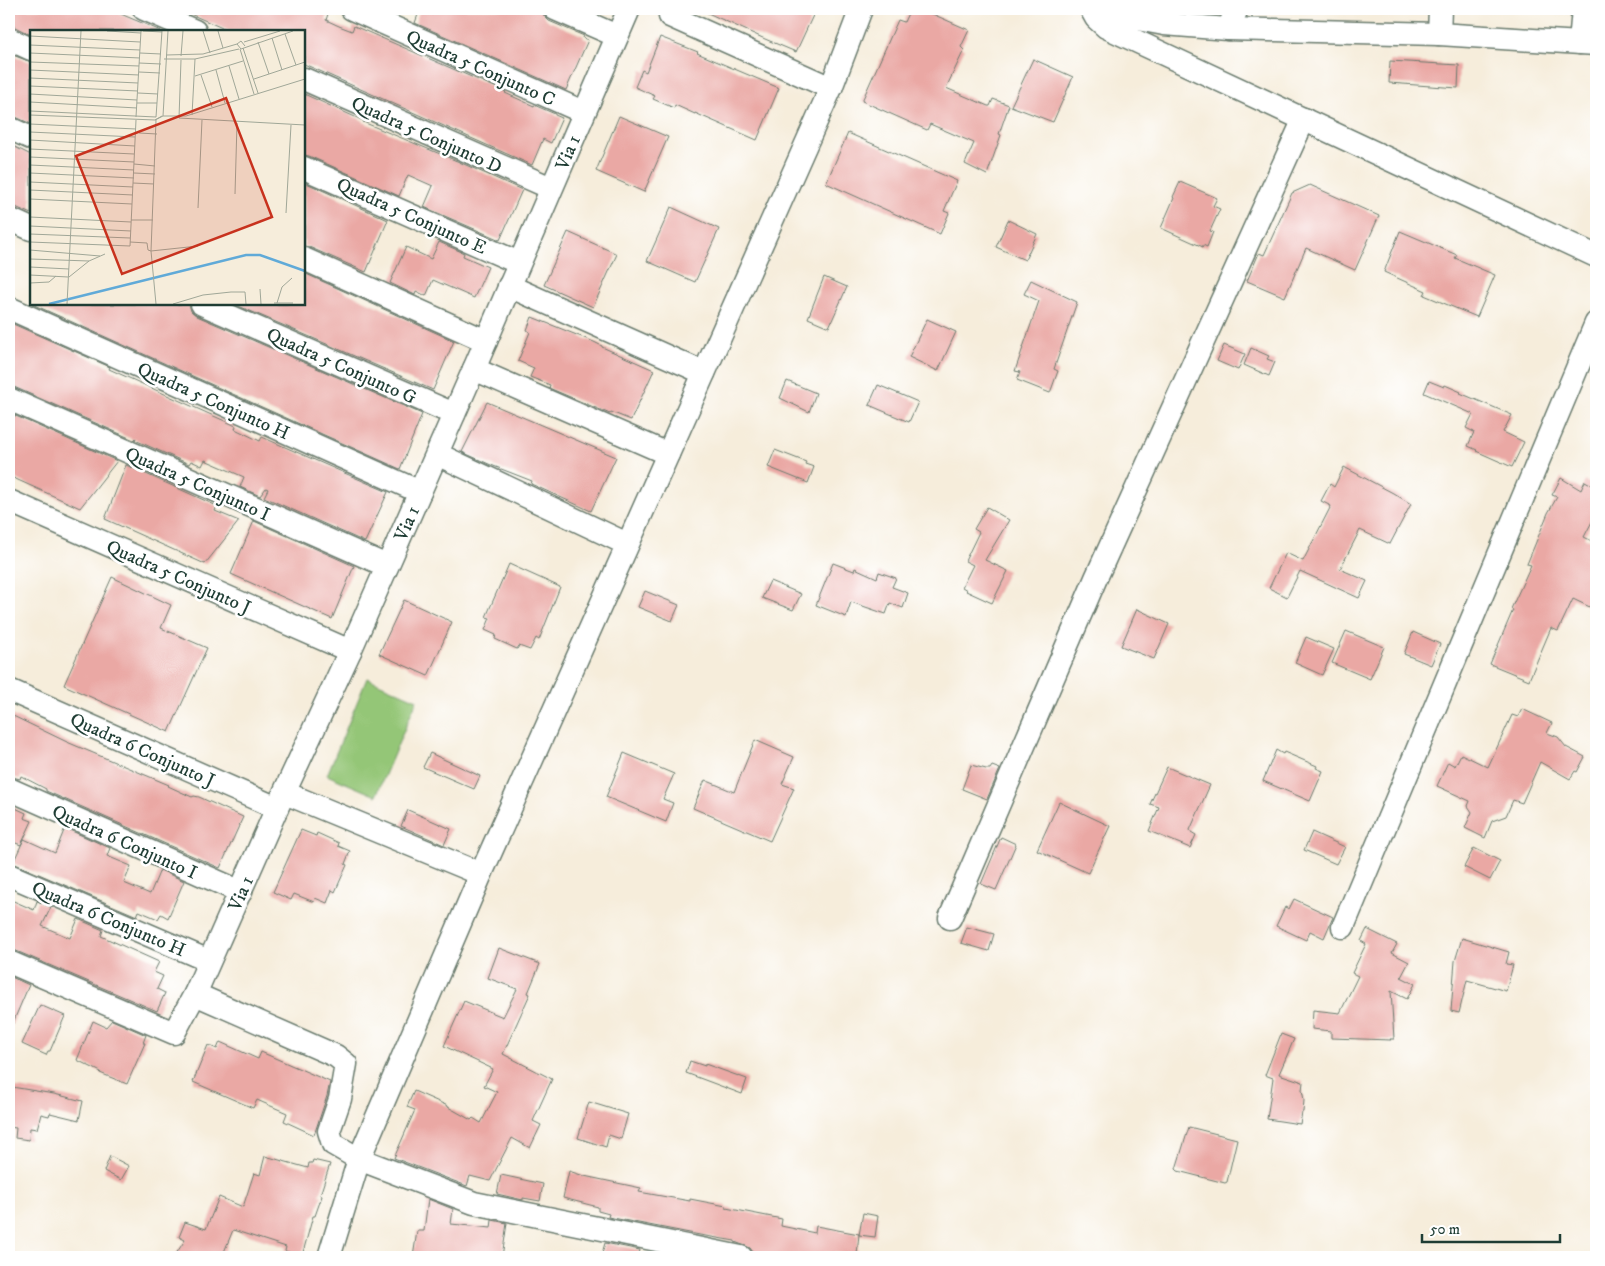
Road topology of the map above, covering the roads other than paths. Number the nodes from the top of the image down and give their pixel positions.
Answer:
1 (144, 9) edge
2 (352, 9) edge
3 (556, 9) edge
4 (629, 9) edge
5 (861, 9) edge
6 (1091, 9) edge
7 (1106, 9) edge
8 (1238, 9) edge
9 (1440, 9) edge
10 (1583, 9) edge
11 (670, 16) dead end
12 (193, 30) edge
13 (1228, 30) junction
14 (1439, 34) junction
15 (617, 36) junction
16 (9, 39) edge
17 (1588, 44) edge
18 (30, 49) edge
19 (305, 79) edge
20 (831, 88) junction
21 (584, 112) junction
22 (1304, 119) junction
23 (9, 128) edge
24 (30, 138) edge
25 (305, 168) edge
26 (551, 188) junction
27 (9, 219) edge
28 (30, 229) edge
29 (1596, 256) edge
30 (305, 259) edge
31 (520, 262) junction
32 (509, 286) junction
33 (204, 305) edge
34 (9, 308) edge
35 (1596, 323) edge
36 (486, 341) junction
37 (474, 369) junction
38 (704, 373) junction
39 (9, 399) edge
40 (454, 414) junction
41 (437, 454) junction
42 (668, 454) junction
43 (420, 492) junction
44 (9, 501) edge
45 (627, 544) junction
46 (387, 566) junction
47 (350, 651) junction
48 (9, 690) edge
49 (9, 790) edge
50 (281, 801) junction
51 (482, 874) junction
52 (9, 875) edge
53 (241, 892) junction
54 (950, 918) dead end
55 (1344, 927) dead end
56 (209, 961) junction
57 (9, 962) edge
58 (195, 994) junction
59 (359, 1158) junction
60 (329, 1257) edge
61 (740, 1257) edge

1 - 12 street
2 - 21 street, Quadra 5 Conjunto C
3 - 15 street
4 - 15 street, Via 1
5 - 20 street
6 - 22 street
7 - 13 street
8 - 13 street
9 - 14 street
10 - 17 street
11 - 20 street
13 - 14 street
14 - 17 street
15 - 21 street, Via 1
16 - 18 street
19 - 26 street, Quadra 5 Conjunto D
20 - 38 street
21 - 26 street, Via 1
22 - 29 street
22 - 54 street
23 - 24 street
25 - 31 street, Quadra 5 Conjunto E
26 - 31 street, Via 1
27 - 28 street
30 - 36 street
31 - 32 street, Via 1
32 - 36 street, Via 1
32 - 38 street
33 - 40 street, Quadra 5 Conjunto G
34 - 43 street, Quadra 5 Conjunto H
35 - 55 street
36 - 37 street, Via 1
37 - 40 street, Via 1
37 - 42 street
38 - 42 street
39 - 46 street, Quadra 5 Conjunto I
40 - 41 street, Via 1
41 - 43 street, Via 1
41 - 45 street
42 - 45 street
43 - 46 street, Via 1
44 - 47 street, Quadra 5 Conjunto J
45 - 51 street
46 - 47 street, Via 1
47 - 50 street, Via 1
48 - 50 street, Quadra 6 Conjunto J
49 - 53 street, Quadra 6 Conjunto I
50 - 51 street, Quadra 6 Conjunto J
50 - 53 street, Via 1
51 - 59 street
52 - 56 street, Quadra 6 Conjunto H
53 - 56 street, Via 1
56 - 58 street, Via 1
57 - 58 street, Via 1
58 - 59 street
59 - 60 street
59 - 61 street

